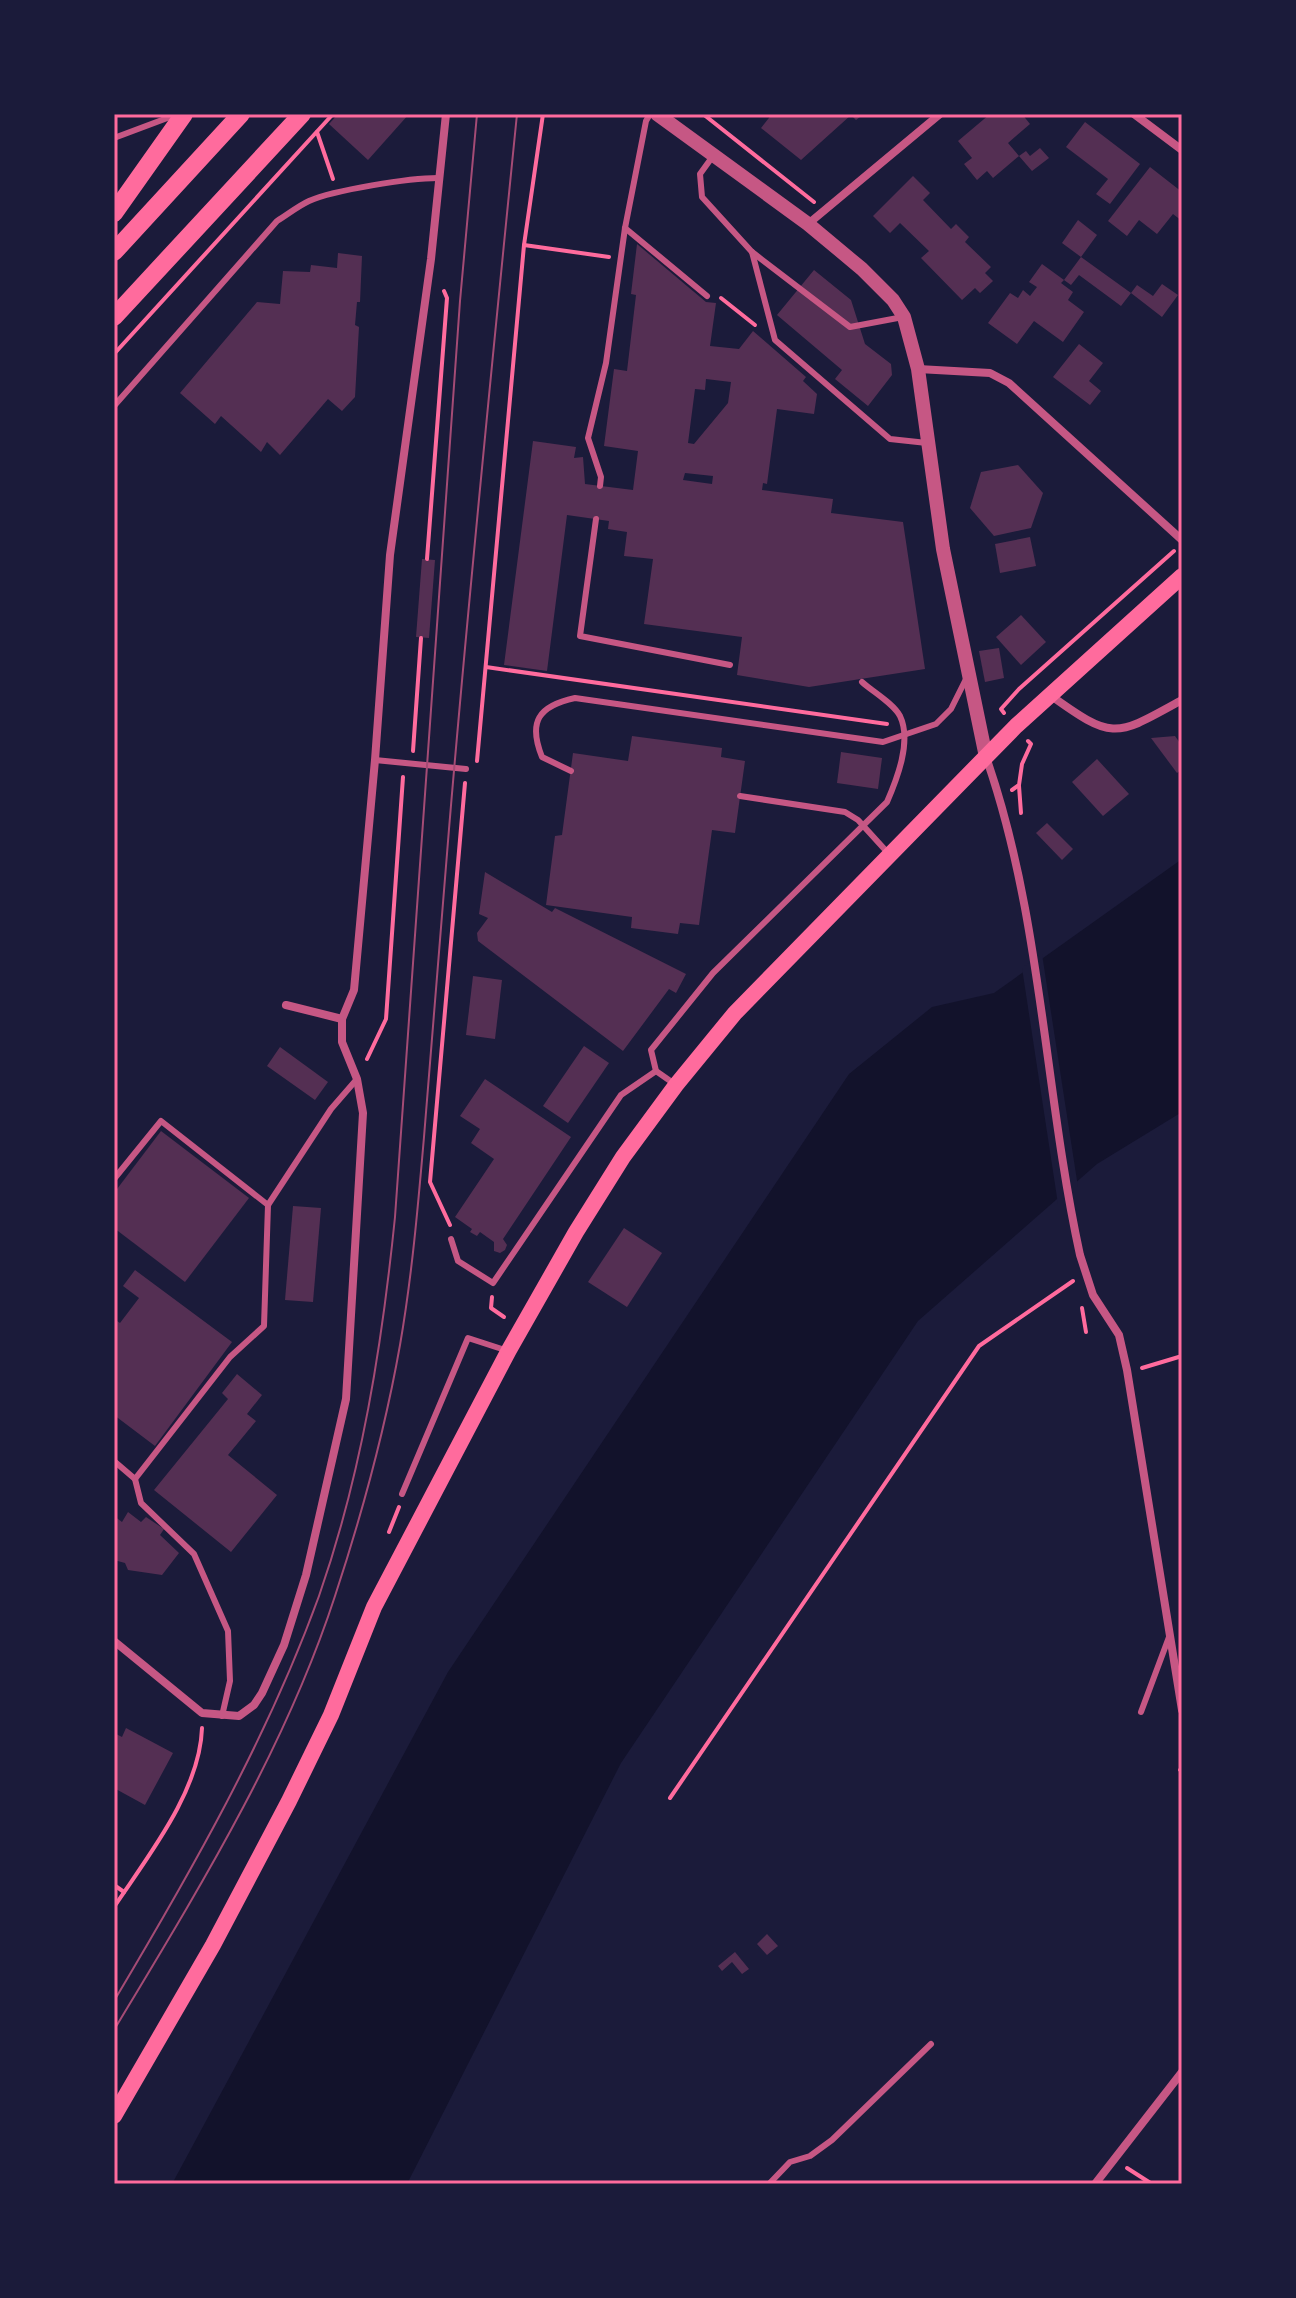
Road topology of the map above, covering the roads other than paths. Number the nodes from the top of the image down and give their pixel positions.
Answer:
1 (182, 114) edge
2 (241, 114) edge
3 (302, 114) edge
4 (446, 114) edge
5 (650, 114) edge
6 (657, 114) edge
7 (940, 114) edge
8 (1134, 114) edge
9 (114, 138) edge
10 (1182, 150) edge
11 (713, 156) junction
12 (438, 178) junction
13 (114, 213) edge
14 (808, 224) junction
15 (625, 228) junction
16 (114, 252) edge
17 (752, 252) junction
18 (707, 296) road end
19 (114, 317) edge
20 (904, 317) junction
21 (918, 369) junction
22 (114, 406) edge
23 (928, 443) junction
24 (600, 486) dead end
25 (596, 519) dead end
26 (1182, 542) edge
27 (1182, 576) edge
28 (730, 665) dead end
29 (968, 676) junction
30 (862, 682) dead end
31 (1049, 695) junction
32 (1182, 700) edge
33 (905, 736) junction
34 (986, 757) junction
35 (375, 760) junction
36 (466, 769) road end
37 (571, 771) dead end
38 (740, 796) dead end
39 (863, 826) junction
40 (891, 856) junction
41 (286, 1005) dead end
42 (342, 1019) junction
43 (656, 1071) junction
44 (357, 1079) junction
45 (676, 1085) junction
46 (114, 1179) edge
47 (268, 1205) junction
48 (451, 1239) road end
49 (509, 1350) junction
50 (114, 1461) edge
51 (135, 1479) junction
52 (402, 1494) dead end
53 (1170, 1634) junction
54 (114, 1641) edge
55 (1182, 1710) edge
56 (1141, 1712) dead end
57 (222, 1716) junction
58 (931, 2044) dead end
59 (1182, 2072) edge
60 (114, 2116) edge
61 (769, 2184) edge
62 (1095, 2184) edge

1 - 9 lane
1 - 13 main road
2 - 16 main road
3 - 19 main road
4 - 12 street
5 - 15 lane
6 - 11 street
7 - 14 street
8 - 10 street
11 - 14 street
11 - 17 lane
12 - 22 lane
12 - 35 street
14 - 20 street
15 - 18 lane
15 - 24 lane
17 - 20 lane
17 - 23 lane
20 - 21 street
21 - 23 street
21 - 26 street
23 - 29 street
25 - 28 lane
27 - 31 main road
29 - 33 lane
29 - 34 street
30 - 33 lane
31 - 32 street
31 - 34 main road
33 - 37 lane
33 - 39 lane
34 - 40 main road
34 - 53 street
35 - 36 lane
35 - 42 street
38 - 39 lane
39 - 40 lane
39 - 43 lane
40 - 45 main road
41 - 42 street
42 - 44 street
43 - 45 lane
43 - 48 lane
44 - 47 lane
44 - 57 street
45 - 49 main road
46 - 47 lane
47 - 51 lane
49 - 52 lane
49 - 60 main road
50 - 51 lane
51 - 57 lane
53 - 55 street
53 - 56 lane
54 - 57 street
58 - 61 lane
59 - 62 street

